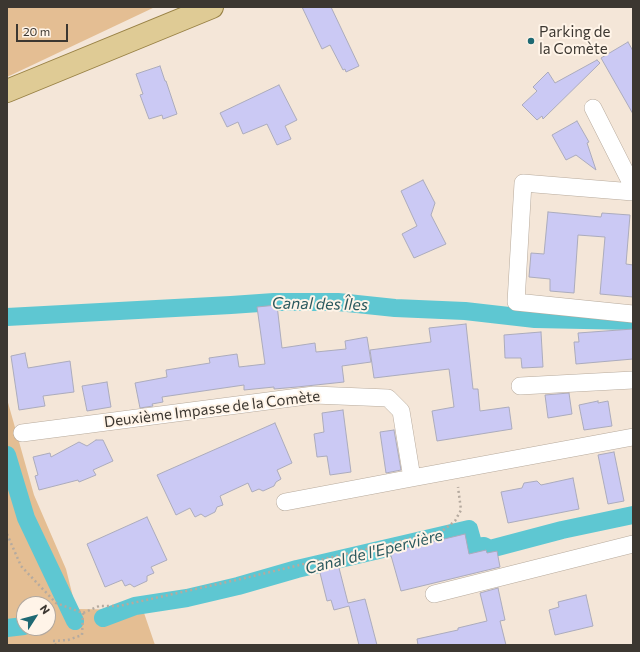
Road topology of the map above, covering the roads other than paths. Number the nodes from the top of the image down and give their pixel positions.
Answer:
1 (212, 7) edge
2 (7, 91) edge
3 (593, 108) dead end
4 (633, 187) edge
5 (633, 192) edge
6 (633, 314) edge
7 (633, 380) edge
8 (520, 386) dead end
9 (22, 433) dead end
10 (633, 437) edge
11 (412, 478) junction
12 (285, 502) dead end
13 (633, 544) edge
14 (434, 594) dead end

1 - 2 main road
3 - 4 street
5 - 6 street
7 - 8 street
9 - 11 street, Deuxième Impasse de la Comète
10 - 11 street
11 - 12 street
13 - 14 street

